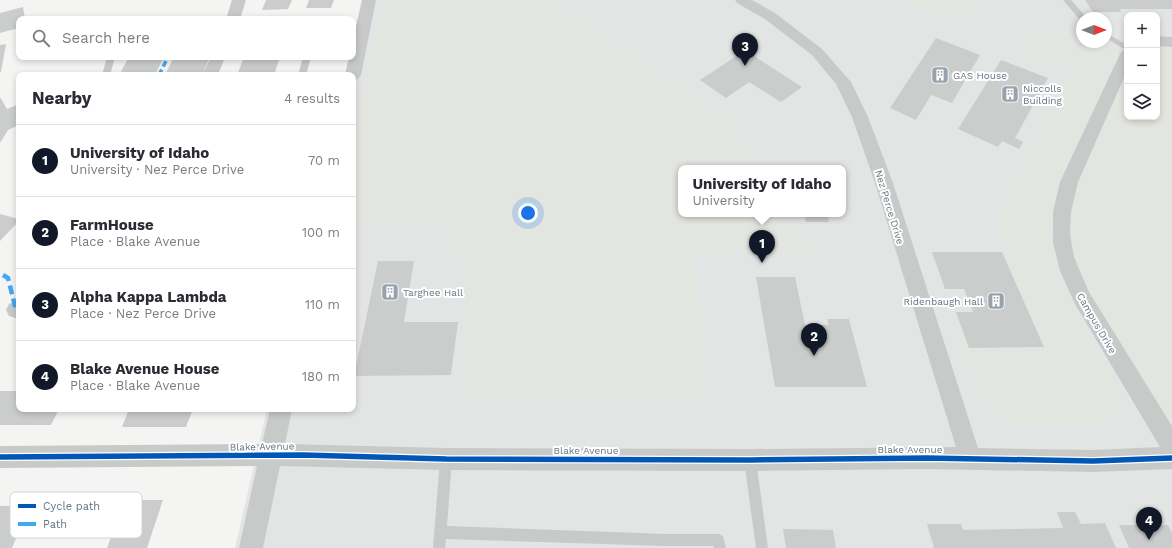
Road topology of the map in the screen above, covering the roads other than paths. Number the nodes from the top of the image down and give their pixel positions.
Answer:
1 (239, 0) edge
2 (369, 0) edge
3 (742, 0) edge
4 (1067, 0) edge
5 (1078, 12) edge
6 (234, 16) edge
7 (358, 28) edge
8 (1112, 39) edge
9 (1160, 41) edge
10 (1172, 42) edge
11 (1124, 46) edge
12 (356, 47) edge
13 (110, 60) edge
14 (217, 60) edge
15 (306, 60) edge
16 (355, 60) edge
17 (1124, 61) edge
18 (107, 72) edge
19 (211, 72) edge
20 (303, 72) edge
21 (353, 72) edge
22 (280, 412) edge
23 (1172, 448) edge
24 (271, 456) junction
25 (0, 457) edge
26 (970, 458) junction
27 (1172, 458) edge
28 (446, 459) junction
29 (750, 460) junction
30 (440, 532) junction
31 (251, 548) edge
32 (439, 548) edge
33 (720, 548) edge
34 (762, 548) edge

1 - 6 street
2 - 7 street
3 - 26 street, Nez Perce Drive
4 - 5 lane
7 - 12 street
8 - 11 lane
9 - 10 street
13 - 18 lane
14 - 19 street
15 - 20 lane
16 - 21 street
17 - 23 street, Campus Drive
22 - 24 street
24 - 25 street, Blake Avenue
24 - 28 street, Blake Avenue
24 - 31 street
26 - 27 street, Blake Avenue
26 - 29 street, Blake Avenue
28 - 29 street, Blake Avenue
28 - 30 lane
29 - 34 lane
30 - 32 lane
30 - 33 lane

